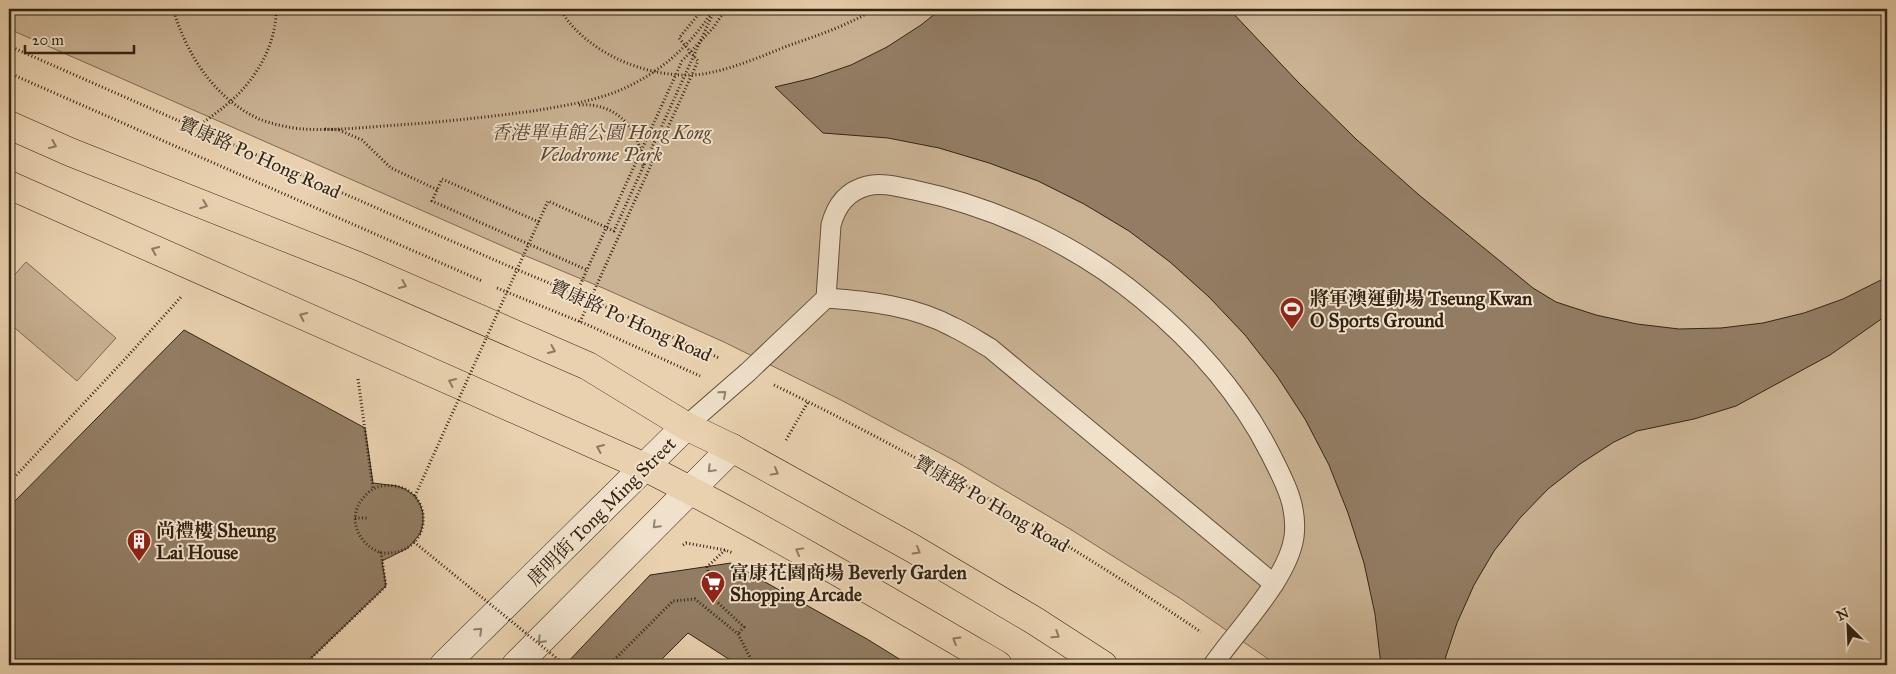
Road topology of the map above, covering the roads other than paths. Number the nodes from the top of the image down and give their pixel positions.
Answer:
1 (9, 125) edge
2 (9, 185) edge
3 (826, 298) junction
4 (686, 426) junction
5 (732, 448) junction
6 (645, 468) junction
7 (690, 490) junction
8 (1274, 584) junction
9 (444, 665) edge
10 (516, 665) edge
11 (998, 665) edge
12 (1103, 665) edge
13 (1213, 665) edge

1 -> 4 main road
6 -> 2 main road
4 -> 3 lane, 唐明街 Tong Ming Street
3 - 8 lane
3 - 8 lane
4 - 5 main road
4 - 6 main road, 唐明街 Tong Ming Street
5 -> 7 main road
5 -> 12 main road
6 - 7 main road
9 -> 6 main road, 唐明街 Tong Ming Street
7 -> 10 main road
11 -> 7 main road
8 - 13 lane

